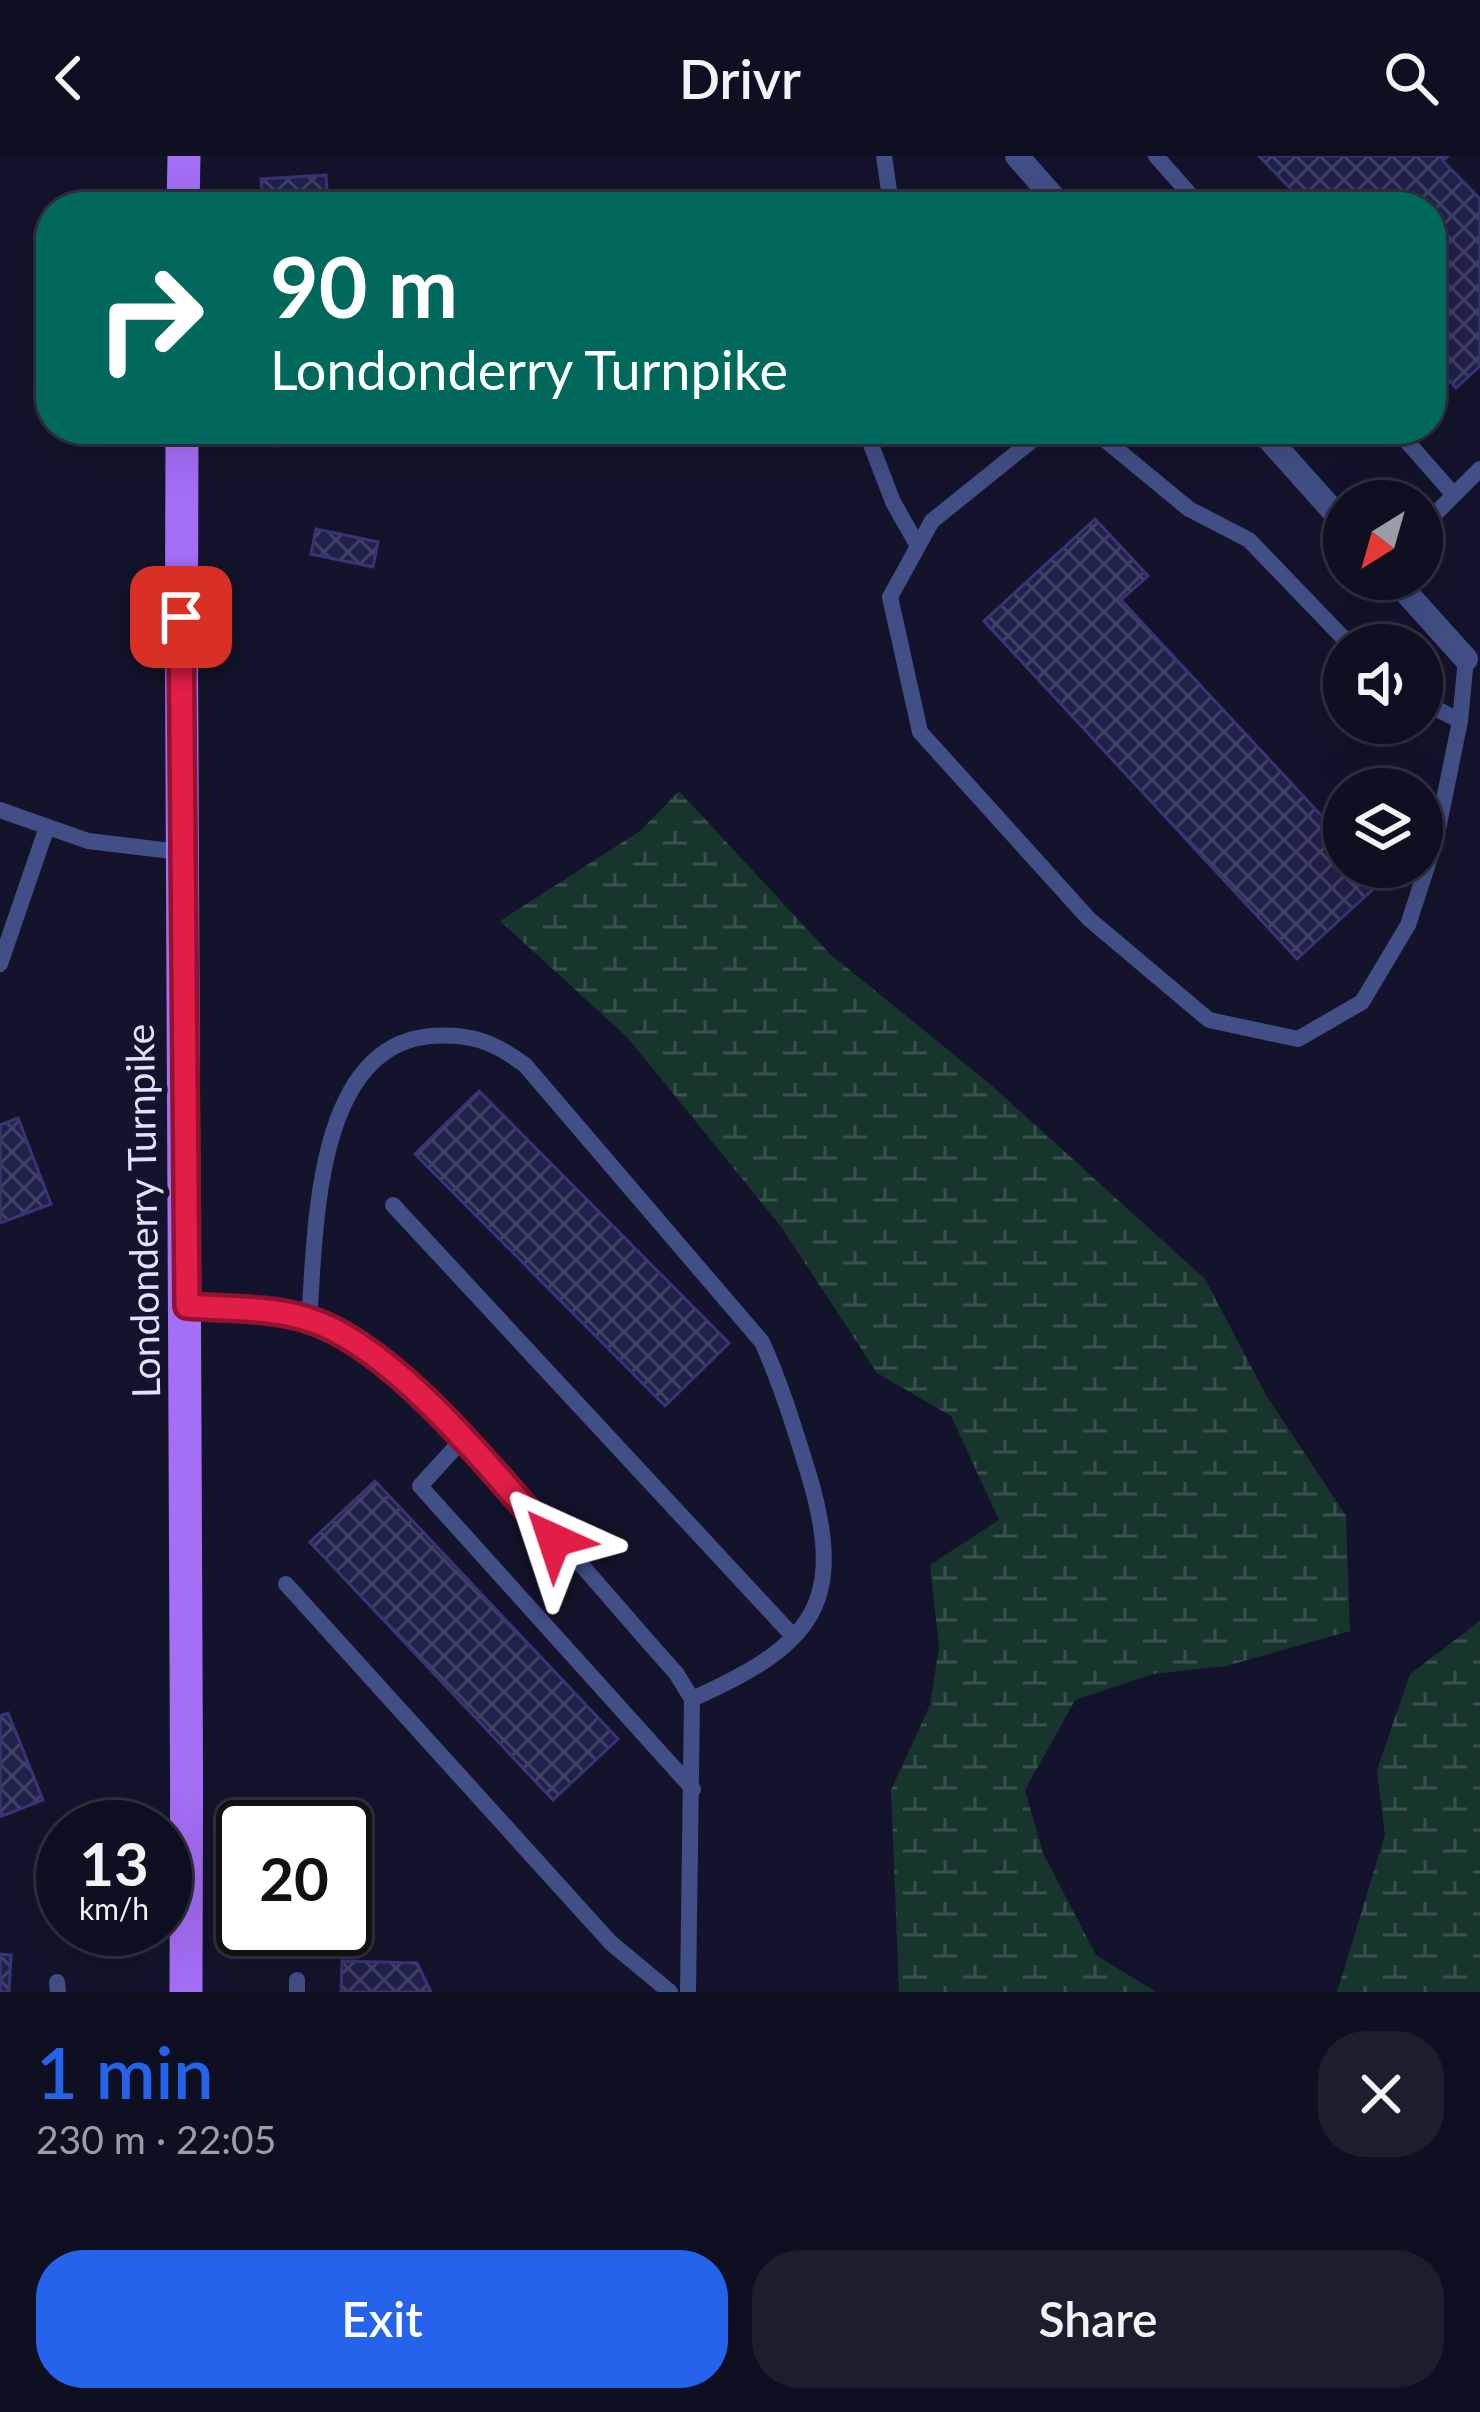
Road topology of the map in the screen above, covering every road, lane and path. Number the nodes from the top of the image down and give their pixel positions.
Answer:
1 (184, 156) edge
2 (884, 156) edge
3 (1017, 156) edge
4 (1156, 156) edge
5 (183, 192) edge
6 (890, 192) edge
7 (1049, 192) edge
8 (1188, 192) edge
9 (182, 444) edge
10 (872, 444) edge
11 (1023, 444) edge
12 (1110, 444) edge
13 (1273, 444) edge
14 (1409, 444) edge
15 (1480, 469) edge
16 (1454, 495) junction
17 (1323, 500) edge
18 (1443, 506) edge
19 (918, 546) junction
20 (1413, 600) edge
21 (1330, 624) edge
22 (1466, 659) joint
23 (1443, 712) edge
24 (1460, 721) junction
25 (0, 810) edge
26 (46, 830) junction
27 (180, 852) junction
28 (0, 964) edge
29 (392, 1205) dead end
30 (187, 1306) junction
31 (310, 1319) junction
32 (463, 1439) junction
33 (286, 1584) dead end
34 (793, 1636) junction
35 (692, 1699) junction
36 (692, 1789) junction
37 (186, 1992) edge
38 (670, 1992) edge
39 (688, 1992) edge

1 - 5 main road
2 - 6 lane
3 - 7 street
4 - 8 lane
9 - 27 main road, Londonderry Turnpike
10 - 19 lane
11 - 19 lane
12 - 21 lane
13 - 17 street
14 - 16 lane
15 - 16 lane
16 - 18 lane
19 - 24 lane
20 - 22 street
22 - 24 lane
23 - 24 lane
25 - 26 lane
26 - 27 lane
26 - 28 lane
27 - 30 main road, Londonderry Turnpike
29 - 34 lane
30 - 31 lane
30 - 37 main road, Londonderry Turnpike
31 - 32 lane
31 - 34 lane
32 - 35 lane
32 - 36 lane
33 - 38 lane
34 - 35 lane
35 - 36 lane
36 - 39 lane

